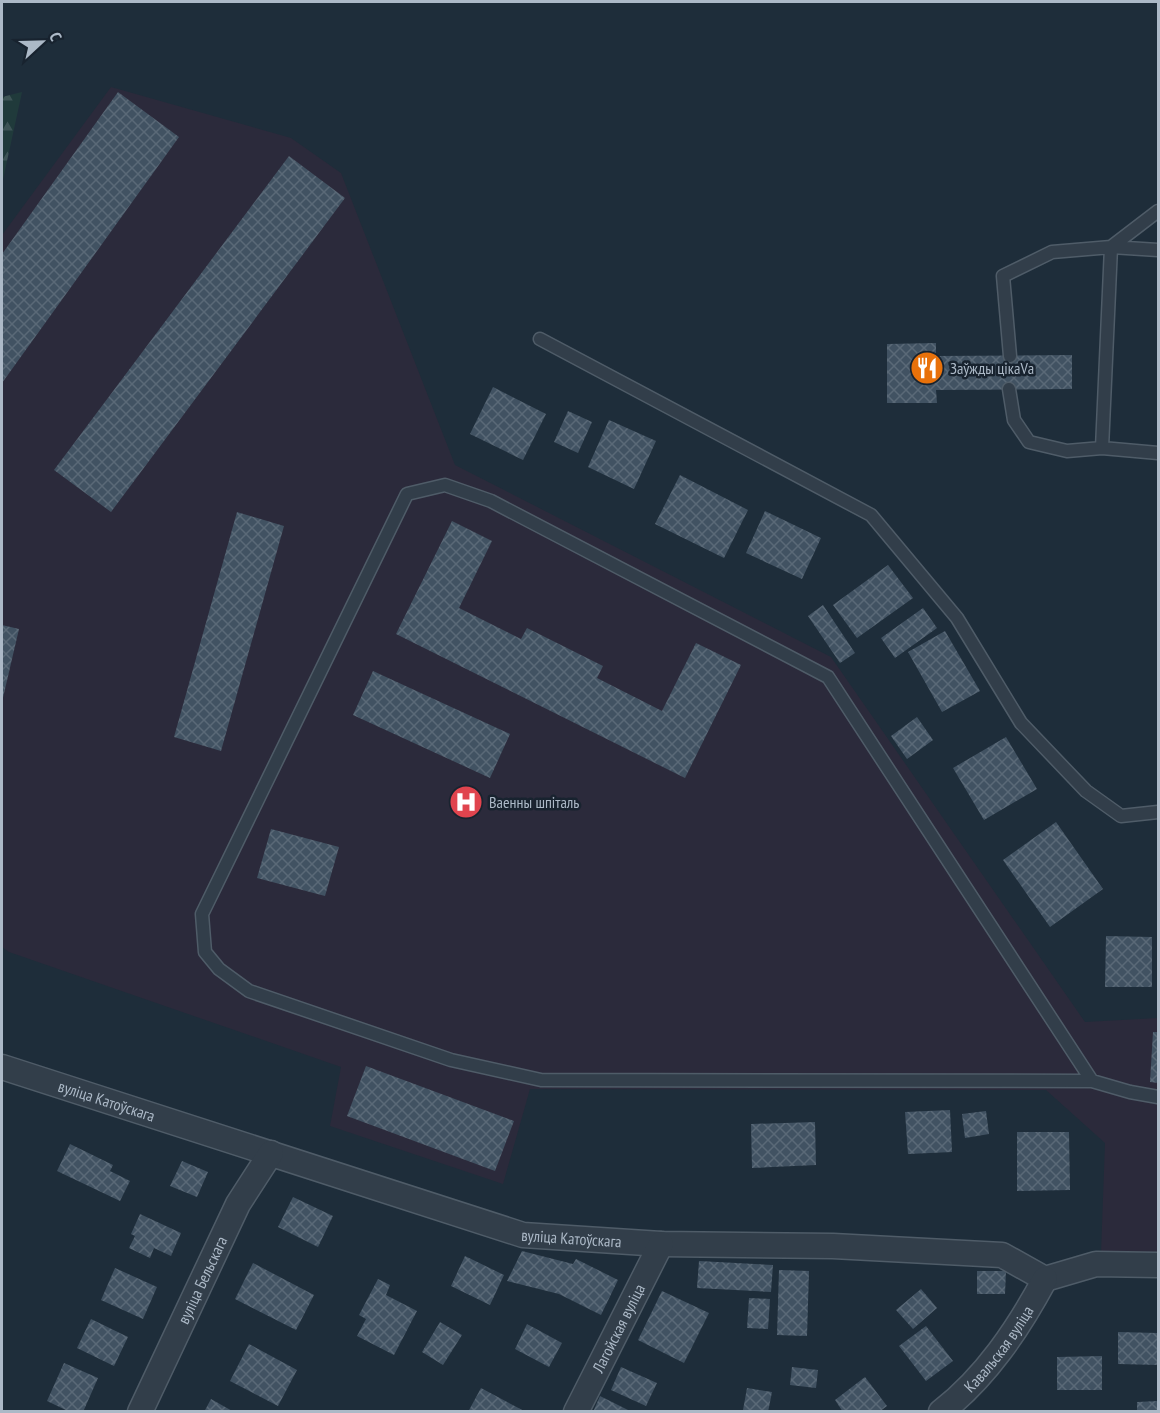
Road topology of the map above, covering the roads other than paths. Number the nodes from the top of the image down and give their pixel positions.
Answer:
1 (1158, 211) edge
2 (1111, 247) junction
3 (1158, 250) edge
4 (540, 339) dead end
5 (1010, 356) dead end
6 (1009, 389) dead end
7 (1102, 448) junction
8 (1158, 453) edge
9 (1158, 812) edge
10 (2, 1067) edge
11 (1092, 1081) junction
12 (1158, 1097) edge
13 (271, 1153) junction
14 (661, 1244) junction
15 (1158, 1264) edge
16 (1045, 1279) junction
17 (140, 1412) edge
18 (576, 1412) edge
19 (941, 1412) edge

1 - 2 lane
2 - 3 lane
2 - 5 lane
2 - 7 lane
4 - 9 lane
6 - 7 lane
7 - 8 lane
10 - 13 street, вуліца Катоўскага
11 - 11 lane
11 - 12 lane
13 - 14 street, вуліца Катоўскага
13 - 17 street, вуліца Бельскага
14 - 16 street, вуліца Катоўскага
14 - 18 street, Лагойская вуліца
15 - 16 street
16 - 19 street, Кавальская вуліца

